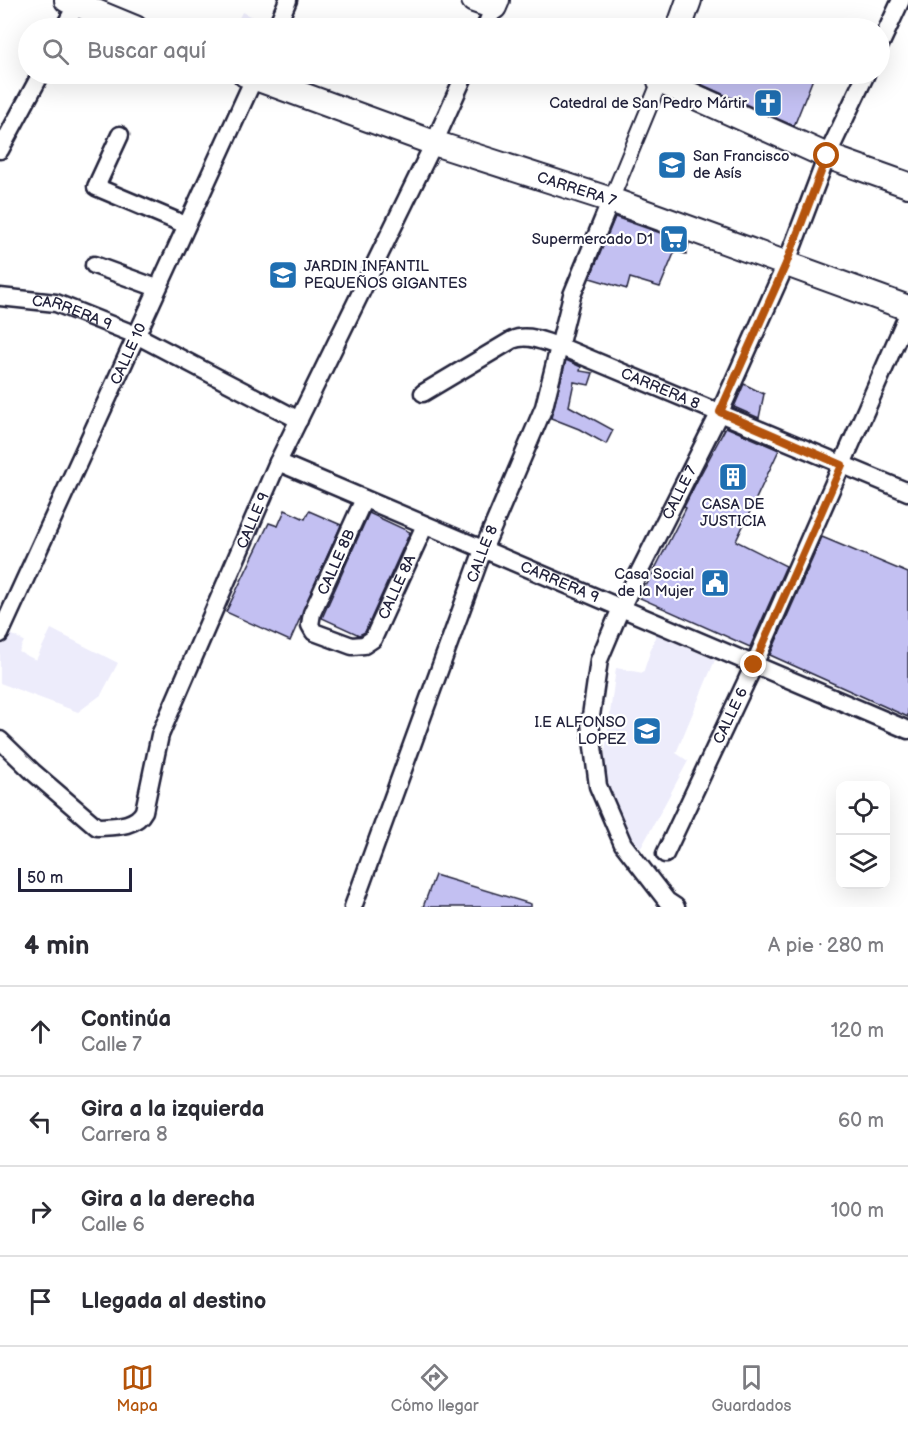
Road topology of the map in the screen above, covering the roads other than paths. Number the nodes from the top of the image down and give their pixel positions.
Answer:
1 (288, 0) edge
2 (689, 0) edge
3 (901, 0) edge
4 (74, 2) edge
5 (68, 18) edge
6 (112, 18) edge
7 (280, 18) edge
8 (683, 18) edge
9 (890, 22) edge
10 (36, 84) edge
11 (248, 84) edge
12 (276, 84) edge
13 (461, 84) edge
14 (658, 84) edge
15 (676, 84) edge
16 (861, 84) edge
17 (120, 135) dead end
18 (434, 143) junction
19 (0, 150) edge
20 (827, 156) junction
21 (908, 185) edge
22 (611, 200) junction
23 (186, 225) junction
24 (786, 264) junction
25 (94, 265) dead end
26 (157, 288) junction
27 (0, 297) edge
28 (908, 308) edge
29 (908, 314) edge
30 (136, 334) junction
31 (553, 344) junction
32 (423, 393) dead end
33 (720, 412) junction
34 (299, 420) junction
35 (278, 462) junction
36 (842, 465) junction
37 (908, 492) edge
38 (364, 499) junction
39 (425, 525) junction
40 (483, 550) junction
41 (621, 608) junction
42 (0, 634) edge
43 (364, 645) joint
44 (754, 665) junction
45 (908, 730) edge
46 (0, 740) edge
47 (665, 854) dead end
48 (353, 907) edge
49 (676, 907) edge

1 - 7 street
2 - 8 main road
3 - 9 street
4 - 5 street
4 - 6 main road
10 - 19 street
11 - 23 street, CALLE 10
12 - 18 main road, CARRERA 7
13 - 18 street, CALLE 9
14 - 22 street
15 - 20 main road
16 - 20 street, CALLE 7
17 - 23 street
18 - 22 main road, CARRERA 7
18 - 34 street, CALLE 9
20 - 21 main road
20 - 24 street, CALLE 7
22 - 24 main road, CARRERA 7
22 - 31 street, CALLE 8
23 - 26 street, CALLE 10
24 - 28 main road, CARRERA 7
24 - 33 street, CALLE 7
25 - 26 street
26 - 30 street, CALLE 10
27 - 30 street, CARRERA 9
29 - 36 street, CALLE 6
30 - 34 street, CARRERA 9
30 - 42 street, CALLE 10
31 - 32 street, CARRERA 8
31 - 33 street, CARRERA 8
31 - 40 street, CALLE 8
33 - 36 street, CARRERA 8
33 - 41 street, CALLE 7
34 - 35 street, CALLE 9
35 - 38 street, CARRERA 9
35 - 46 street, CALLE 9
36 - 37 street, CARRERA 8
36 - 44 street, CALLE 6
38 - 39 street, CARRERA 9
38 - 43 street, CALLE 8B
39 - 40 street, CARRERA 9
39 - 43 street, CALLE 8A
40 - 41 street, CARRERA 9
40 - 48 street, CALLE 8
41 - 44 street, CARRERA 9
41 - 49 street, CALLE 7
44 - 45 street, CARRERA 9
44 - 47 street, CALLE 6

